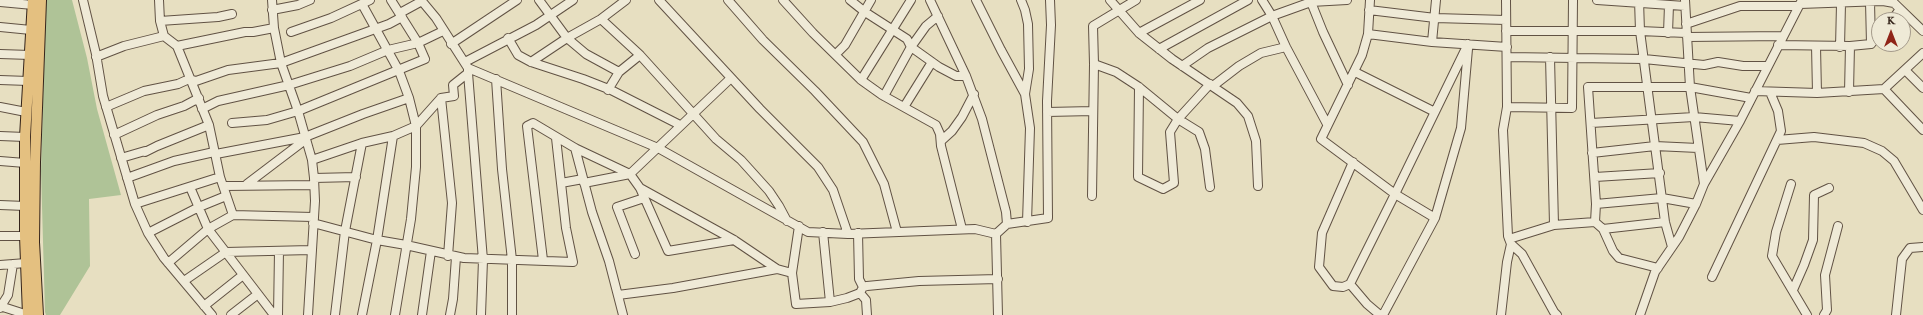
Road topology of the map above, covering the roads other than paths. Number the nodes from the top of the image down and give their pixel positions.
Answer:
1 (83, 0) edge
2 (159, 0) edge
3 (272, 0) edge
4 (310, 0) edge
5 (391, 0) edge
6 (516, 0) edge
7 (539, 0) edge
8 (573, 0) edge
9 (626, 0) edge
10 (659, 0) edge
11 (728, 0) edge
12 (783, 0) edge
13 (850, 0) edge
14 (871, 0) edge
15 (912, 0) edge
16 (930, 0) edge
17 (976, 0) edge
18 (1021, 0) edge
19 (1050, 0) edge
20 (1110, 0) edge
21 (1136, 0) edge
22 (1200, 0) edge
23 (1248, 0) edge
24 (1262, 0) edge
25 (1347, 0) edge
26 (1370, 0) edge
27 (1436, 0) edge
28 (1506, 0) edge
29 (1573, 0) edge
30 (1597, 0) edge
31 (424, 1) edge
32 (1639, 1) edge
33 (0, 2) edge
34 (36, 2) edge
35 (366, 2) edge
36 (1311, 2) junction
37 (1870, 2) junction
38 (1685, 3) edge
39 (1754, 3) edge
40 (1800, 3) edge
41 (1841, 4) junction
42 (1669, 5) junction
43 (1900, 9) junction
44 (272, 10) junction
45 (1369, 10) junction
46 (1119, 11) junction
47 (865, 12) junction
48 (1898, 12) edge
49 (232, 14) dead end
50 (401, 15) junction
51 (551, 15) junction
52 (938, 16) junction
53 (1272, 16) junction
54 (1435, 18) junction
55 (602, 19) junction
56 (1506, 20) junction
57 (160, 21) junction
58 (1871, 23) edge
59 (1686, 24) junction
60 (0, 27) edge
61 (274, 28) junction
62 (376, 29) junction
63 (31, 30) junction
64 (892, 30) junction
65 (443, 31) junction
66 (1572, 31) junction
67 (1640, 31) junction
68 (1923, 31) edge
69 (291, 32) dead end
70 (1506, 32) junction
71 (1139, 33) junction
72 (1668, 33) junction
73 (1368, 34) junction
74 (1686, 35) junction
75 (164, 36) junction
76 (1783, 36) junction
77 (508, 38) junction
78 (567, 38) junction
79 (1432, 42) junction
80 (418, 43) junction
81 (451, 44) junction
82 (1468, 44) junction
83 (1871, 44) edge
84 (1778, 45) junction
85 (177, 46) junction
86 (1816, 46) junction
87 (1850, 46) junction
88 (911, 47) junction
89 (1286, 47) junction
90 (1507, 47) junction
91 (1840, 47) junction
92 (1159, 49) junction
93 (388, 50) junction
94 (1923, 53) edge
95 (0, 54) edge
96 (836, 54) junction
97 (30, 55) junction
98 (640, 55) junction
99 (96, 57) junction
100 (1508, 57) junction
101 (1550, 58) junction
102 (1573, 58) junction
103 (1644, 59) junction
104 (531, 62) junction
105 (932, 62) junction
106 (1689, 62) junction
107 (281, 63) junction
108 (1094, 64) junction
109 (1182, 66) junction
110 (1767, 66) junction
111 (467, 68) junction
112 (1905, 70) junction
113 (399, 71) junction
114 (619, 72) junction
115 (1355, 72) junction
116 (966, 76) junction
117 (731, 78) junction
118 (189, 79) junction
119 (496, 79) junction
120 (0, 80) edge
121 (862, 80) junction
122 (28, 82) junction
123 (289, 85) junction
124 (1212, 85) junction
125 (1348, 85) junction
126 (1648, 86) junction
127 (1690, 87) junction
128 (1139, 88) junction
129 (1923, 88) edge
130 (1884, 89) junction
131 (608, 90) junction
132 (1770, 92) junction
133 (1849, 92) junction
134 (1817, 93) junction
135 (974, 94) junction
136 (1025, 94) junction
137 (1753, 94) junction
138 (884, 96) junction
139 (199, 98) junction
140 (409, 98) junction
141 (441, 98) junction
142 (0, 107) edge
143 (106, 107) junction
144 (904, 107) junction
145 (202, 108) junction
146 (1507, 108) junction
147 (1552, 109) junction
148 (1093, 110) junction
149 (298, 111) junction
150 (26, 112) junction
151 (1047, 112) junction
152 (1435, 112) junction
153 (691, 113) junction
154 (1694, 117) junction
155 (1652, 118) junction
156 (1178, 120) junction
157 (1740, 121) junction
158 (232, 123) dead end
159 (1591, 123) junction
160 (1327, 124) junction
161 (209, 125) junction
162 (680, 125) junction
163 (416, 126) junction
164 (1922, 126) edge
165 (114, 134) junction
166 (0, 136) edge
167 (393, 136) junction
168 (25, 137) junction
169 (305, 138) junction
170 (556, 138) junction
171 (1777, 140) junction
172 (941, 141) junction
173 (362, 143) junction
174 (1655, 146) junction
175 (575, 148) junction
176 (658, 148) junction
177 (1698, 148) junction
178 (215, 153) junction
179 (1592, 153) junction
180 (120, 158) junction
181 (312, 160) junction
182 (0, 161) edge
183 (1353, 162) junction
184 (25, 163) junction
185 (1660, 173) junction
186 (630, 174) junction
187 (220, 177) junction
188 (356, 177) junction
189 (1595, 177) junction
190 (127, 178) junction
191 (314, 181) junction
192 (584, 181) junction
193 (561, 183) junction
194 (247, 184) junction
195 (1704, 184) junction
196 (1791, 184) dead end
197 (224, 186) junction
198 (1258, 186) dead end
199 (190, 187) junction
200 (1210, 187) dead end
201 (640, 188) junction
202 (1829, 188) dead end
203 (1395, 194) junction
204 (226, 196) junction
205 (1092, 196) dead end
206 (644, 198) junction
207 (1662, 198) junction
208 (135, 204) junction
209 (1596, 204) junction
210 (1696, 204) junction
211 (0, 206) edge
212 (25, 206) junction
213 (199, 207) junction
214 (1923, 210) edge
215 (233, 215) junction
216 (1435, 218) junction
217 (313, 220) junction
218 (788, 220) junction
219 (1027, 222) junction
220 (1594, 222) junction
221 (1665, 222) junction
222 (1007, 224) junction
223 (1554, 225) junction
224 (798, 226) junction
225 (1838, 226) dead end
226 (1603, 228) junction
227 (208, 229) junction
228 (962, 229) junction
229 (345, 231) junction
230 (823, 232) junction
231 (897, 232) junction
232 (148, 233) junction
233 (858, 233) junction
234 (848, 234) junction
235 (996, 234) junction
236 (0, 236) edge
237 (25, 236) junction
238 (377, 240) junction
239 (734, 240) junction
240 (1510, 241) junction
241 (406, 245) junction
242 (1672, 247) junction
243 (1923, 247) edge
244 (311, 250) junction
245 (278, 251) junction
246 (431, 251) junction
247 (226, 252) junction
248 (635, 254) dead end
249 (452, 256) junction
250 (483, 260) junction
251 (512, 260) junction
252 (543, 260) junction
253 (26, 263) junction
254 (168, 263) junction
255 (13, 264) junction
256 (0, 265) edge
257 (1658, 268) junction
258 (777, 269) junction
259 (792, 273) junction
260 (243, 275) junction
261 (1712, 277) dead end
262 (998, 278) junction
263 (184, 281) junction
264 (1350, 284) junction
265 (862, 290) junction
266 (1793, 290) junction
267 (258, 294) junction
268 (618, 295) junction
269 (830, 302) junction
270 (204, 306) junction
271 (0, 307) edge
272 (28, 315) edge
273 (38, 315) edge
274 (212, 315) edge
275 (231, 315) edge
276 (274, 315) edge
277 (278, 315) edge
278 (308, 315) edge
279 (335, 315) edge
280 (362, 315) edge
281 (396, 315) edge
282 (422, 315) edge
283 (450, 315) edge
284 (481, 315) edge
285 (512, 315) edge
286 (623, 315) edge
287 (867, 315) edge
288 (998, 315) edge
289 (1380, 315) edge
290 (1384, 315) edge
291 (1501, 315) edge
292 (1557, 315) edge
293 (1640, 315) edge
294 (1807, 315) edge
295 (1824, 315) edge
296 (1896, 315) edge

1 - 99 street
2 - 57 street
3 - 44 street
4 - 44 street
5 - 50 street
6 - 81 street
7 - 51 street
8 - 51 street
9 - 55 street
10 - 117 street
11 - 231 street
12 - 96 street
13 - 47 street
14 - 47 street
15 - 64 street
16 - 52 street
17 - 136 street
18 - 136 street
19 - 151 street
20 - 46 street
21 - 46 street
22 - 71 street
23 - 92 street
24 - 53 street
25 - 36 street
26 - 45 street
27 - 54 street
28 - 56 street
29 - 66 street
30 - 32 street
31 - 50 street
31 - 65 street
32 - 42 street
32 - 67 street
33 - 34 street
34 - 63 main road
34 - 273 main road
35 - 62 street
35 - 69 street
36 - 53 street
36 - 125 street
37 - 41 street
37 - 43 street
37 - 58 street
38 - 42 street
38 - 59 street
39 - 40 street
39 - 59 street
40 - 41 street
40 - 76 street
41 - 91 street
42 - 72 street
43 - 48 street
43 - 68 street
44 - 61 street
45 - 54 street
45 - 73 street
46 - 71 street
46 - 108 street
47 - 64 street
47 - 96 street
49 - 57 street
50 - 62 street
50 - 80 street
51 - 77 street
51 - 78 street
52 - 88 street
52 - 116 street
53 - 89 street
53 - 109 street
54 - 56 street
54 - 79 street
55 - 78 street
55 - 98 street
56 - 70 street
57 - 75 street
59 - 74 street
60 - 63 street
61 - 85 street
61 - 107 street
62 - 93 street
62 - 107 street
63 - 97 main road
64 - 88 street
64 - 121 street
65 - 80 street
65 - 81 street
66 - 67 street
66 - 70 street
66 - 102 street
67 - 72 street
67 - 103 street
70 - 90 street
71 - 92 street
72 - 74 street
73 - 79 street
73 - 115 street
74 - 76 street
74 - 106 street
75 - 85 street
75 - 99 street
76 - 84 street
77 - 104 street
77 - 111 street
78 - 104 street
78 - 114 street
79 - 82 street
80 - 93 street
80 - 113 street
81 - 111 street
82 - 90 street
82 - 152 street
82 - 216 street
83 - 87 street
84 - 86 street
84 - 110 street
85 - 118 street
86 - 91 street
86 - 134 street
87 - 91 street
87 - 133 street
88 - 105 street
88 - 138 street
89 - 124 street
89 - 160 street
90 - 100 street
92 - 109 street
93 - 113 street
93 - 123 street
94 - 112 street
95 - 97 street
96 - 121 street
97 - 122 main road
98 - 114 street
98 - 153 street
99 - 143 street
100 - 101 street
100 - 146 street
101 - 102 street
101 - 147 street
102 - 103 street
102 - 147 street
103 - 106 street
103 - 126 street
104 - 131 street
105 - 116 street
105 - 144 street
106 - 110 street
106 - 127 street
107 - 118 street
107 - 123 street
108 - 128 street
108 - 148 street
109 - 124 street
110 - 137 street
111 - 119 street
111 - 141 street
111 - 250 street
112 - 129 street
112 - 130 street
113 - 140 street
113 - 149 street
114 - 131 street
115 - 125 street
115 - 152 street
116 - 135 street
117 - 153 street
117 - 234 street
118 - 139 street
118 - 143 street
119 - 176 street
119 - 251 street
120 - 122 street
121 - 138 street
122 - 150 main road
123 - 145 street
123 - 149 street
124 - 156 street
124 - 198 street
125 - 160 street
126 - 127 street
126 - 155 street
126 - 159 street
127 - 137 street
127 - 154 street
128 - 156 street
128 - 156 street
130 - 133 street
130 - 164 street
131 - 162 street
132 - 134 street
132 - 137 street
132 - 171 street
133 - 134 street
135 - 172 street
135 - 222 street
136 - 219 street
137 - 157 street
138 - 144 street
139 - 145 street
139 - 165 street
140 - 163 street
140 - 169 street
141 - 163 street
141 - 249 street
142 - 150 street
143 - 165 street
144 - 172 street
145 - 161 street
146 - 147 street
146 - 240 street
147 - 223 street
148 - 151 street
148 - 205 street
149 - 158 street
149 - 169 street
150 - 168 main road
151 - 219 street
152 - 203 street
153 - 162 street
153 - 218 street
154 - 155 street
154 - 157 street
154 - 177 street
155 - 159 street
155 - 174 street
156 - 200 street
157 - 195 street
159 - 179 street
160 - 183 street
161 - 178 street
161 - 180 street
162 - 176 street
163 - 167 street
163 - 241 street
165 - 180 street
166 - 168 street
167 - 173 street
167 - 238 street
168 - 184 main road
169 - 178 street
169 - 181 street
169 - 194 street
170 - 175 street
170 - 193 street
170 - 252 street
171 - 214 street
171 - 261 street
172 - 228 street
173 - 181 street
173 - 188 street
174 - 177 street
174 - 179 street
174 - 185 street
175 - 186 street
175 - 192 street
176 - 186 street
176 - 218 street
177 - 195 street
178 - 187 street
178 - 190 street
179 - 189 street
180 - 190 street
181 - 191 street
182 - 184 street
183 - 203 street
183 - 264 street
184 - 212 main road
185 - 189 street
185 - 207 street
186 - 192 street
186 - 201 street
187 - 197 street
187 - 199 street
188 - 191 street
188 - 229 street
189 - 209 street
190 - 208 street
191 - 194 street
191 - 217 street
192 - 193 street
192 - 268 street
193 - 252 street
194 - 197 street
195 - 210 street
196 - 266 street
197 - 204 street
199 - 208 street
199 - 213 street
201 - 206 street
201 - 239 street
202 - 266 street
203 - 216 street
203 - 264 street
204 - 213 street
204 - 215 street
206 - 239 street
206 - 248 street
207 - 209 street
207 - 210 street
207 - 221 street
208 - 232 street
209 - 220 street
210 - 242 street
211 - 212 street
212 - 237 main road
213 - 227 street
213 - 232 street
215 - 217 street
215 - 227 street
216 - 290 street
217 - 229 street
217 - 244 street
218 - 224 street
219 - 222 street
220 - 223 street
220 - 226 street
221 - 226 street
221 - 242 street
222 - 235 street
223 - 240 street
224 - 230 street
224 - 259 street
225 - 295 street
226 - 257 street
227 - 247 street
227 - 254 street
228 - 231 street
228 - 235 street
229 - 238 street
229 - 279 street
230 - 234 street
230 - 269 street
231 - 233 street
232 - 254 street
233 - 234 street
233 - 265 street
235 - 262 street
236 - 237 street
237 - 253 main road
238 - 241 street
238 - 280 street
239 - 258 street
240 - 291 street
240 - 292 street
241 - 246 street
241 - 281 street
242 - 257 street
243 - 296 street
244 - 245 street
244 - 278 street
245 - 247 street
245 - 277 street
246 - 249 street
246 - 282 street
247 - 260 street
247 - 263 street
249 - 250 street
249 - 283 street
250 - 251 street
250 - 284 street
251 - 252 street
251 - 285 street
253 - 255 street
253 - 272 main road
254 - 263 street
255 - 256 street
255 - 271 street
257 - 293 street
258 - 259 street
258 - 268 street
259 - 269 street
260 - 267 street
260 - 270 street
262 - 265 street
262 - 288 street
263 - 270 street
264 - 289 street
265 - 269 street
265 - 287 street
266 - 294 street
267 - 275 street
267 - 276 street
268 - 286 street
270 - 274 street
271 - 272 street

